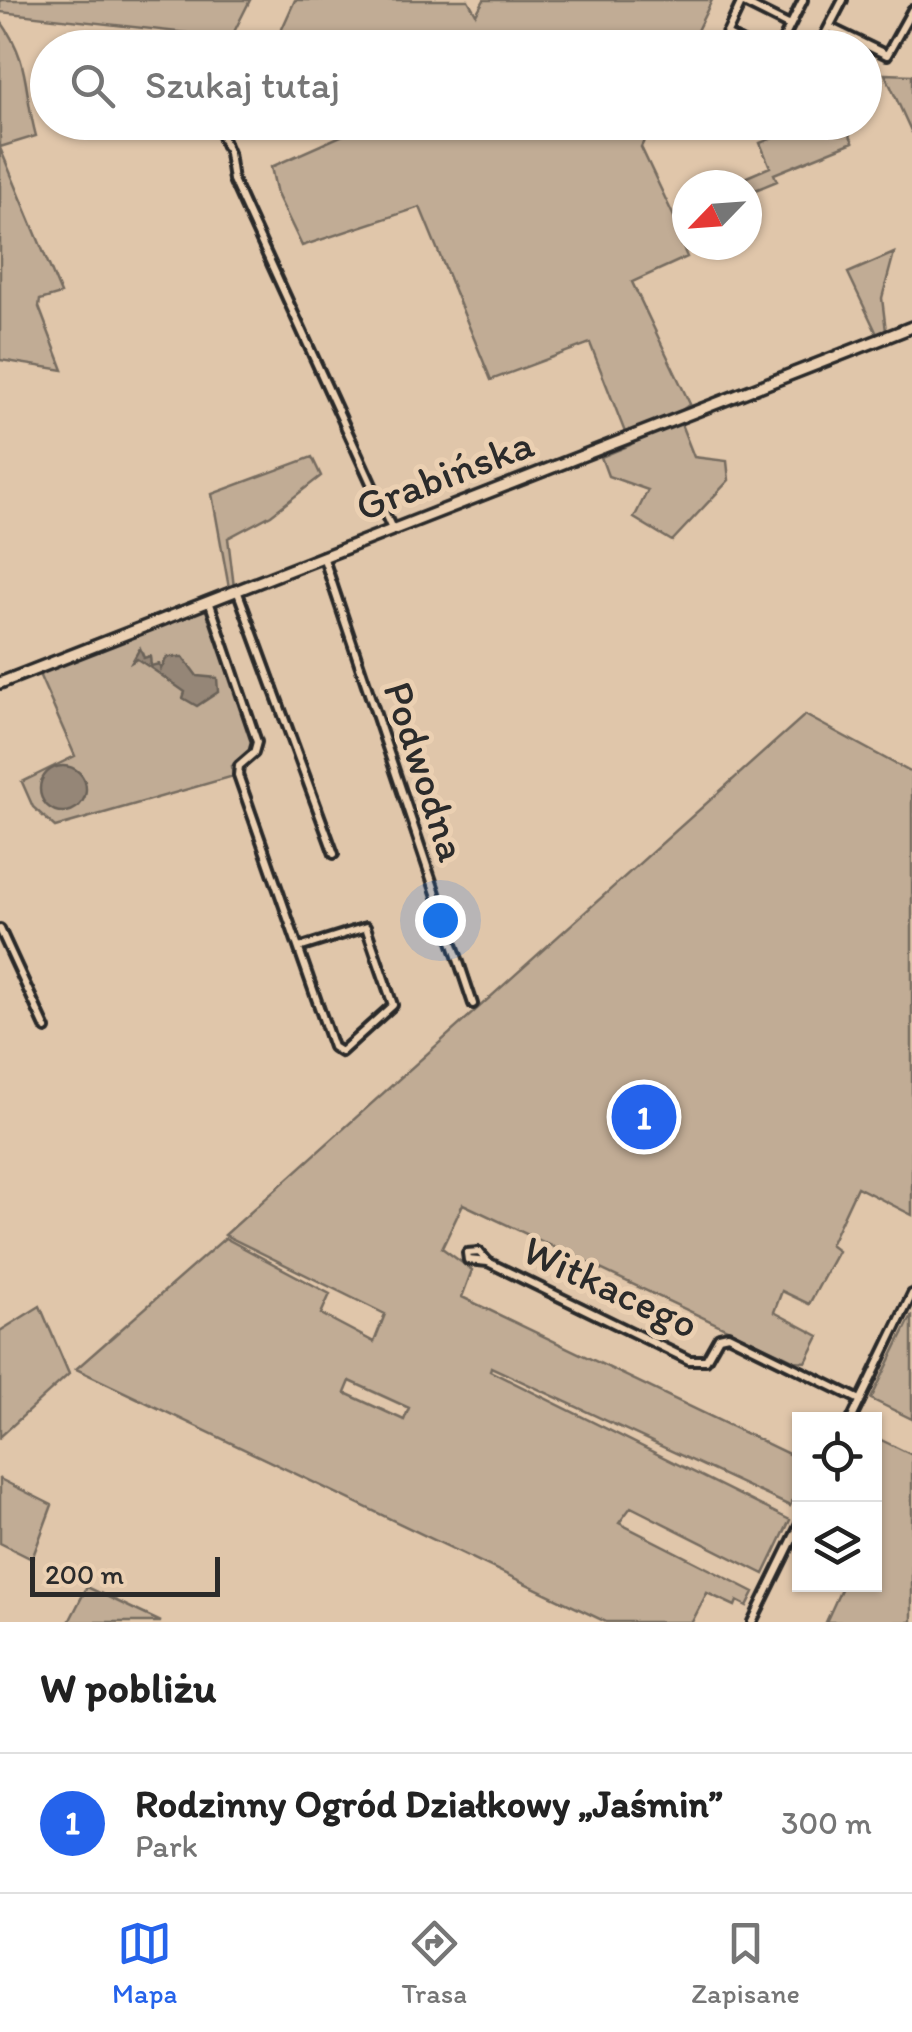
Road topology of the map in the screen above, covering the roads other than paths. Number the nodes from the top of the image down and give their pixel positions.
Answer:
1 (803, 0) edge
2 (843, 0) edge
3 (743, 1) edge
4 (912, 10) edge
5 (790, 26) junction
6 (829, 27) junction
7 (728, 30) edge
8 (788, 30) edge
9 (827, 30) edge
10 (835, 30) edge
11 (882, 53) edge
12 (224, 140) edge
13 (912, 328) edge
14 (392, 529) junction
15 (323, 556) junction
16 (237, 590) junction
17 (209, 601) junction
18 (0, 683) edge
19 (334, 854) dead end
20 (0, 929) edge
21 (299, 948) junction
22 (472, 1004) dead end
23 (46, 1029) dead end
24 (488, 1262) dead end
25 (912, 1294) edge
26 (860, 1400) junction
27 (855, 1412) edge
28 (792, 1540) edge
29 (752, 1622) edge

1 - 5 street
2 - 6 street
3 - 5 street
3 - 7 street
4 - 11 street
5 - 8 street
6 - 9 street
6 - 10 street
12 - 14 street
13 - 14 street, Grabińska
14 - 15 street, Grabińska
15 - 16 street, Grabińska
15 - 22 street, Podwodna
16 - 17 street, Grabińska
16 - 19 street
17 - 18 street, Grabińska
17 - 21 street
20 - 23 street
21 - 21 street
24 - 26 street, Witkacego
25 - 26 street
26 - 27 street
28 - 29 street

